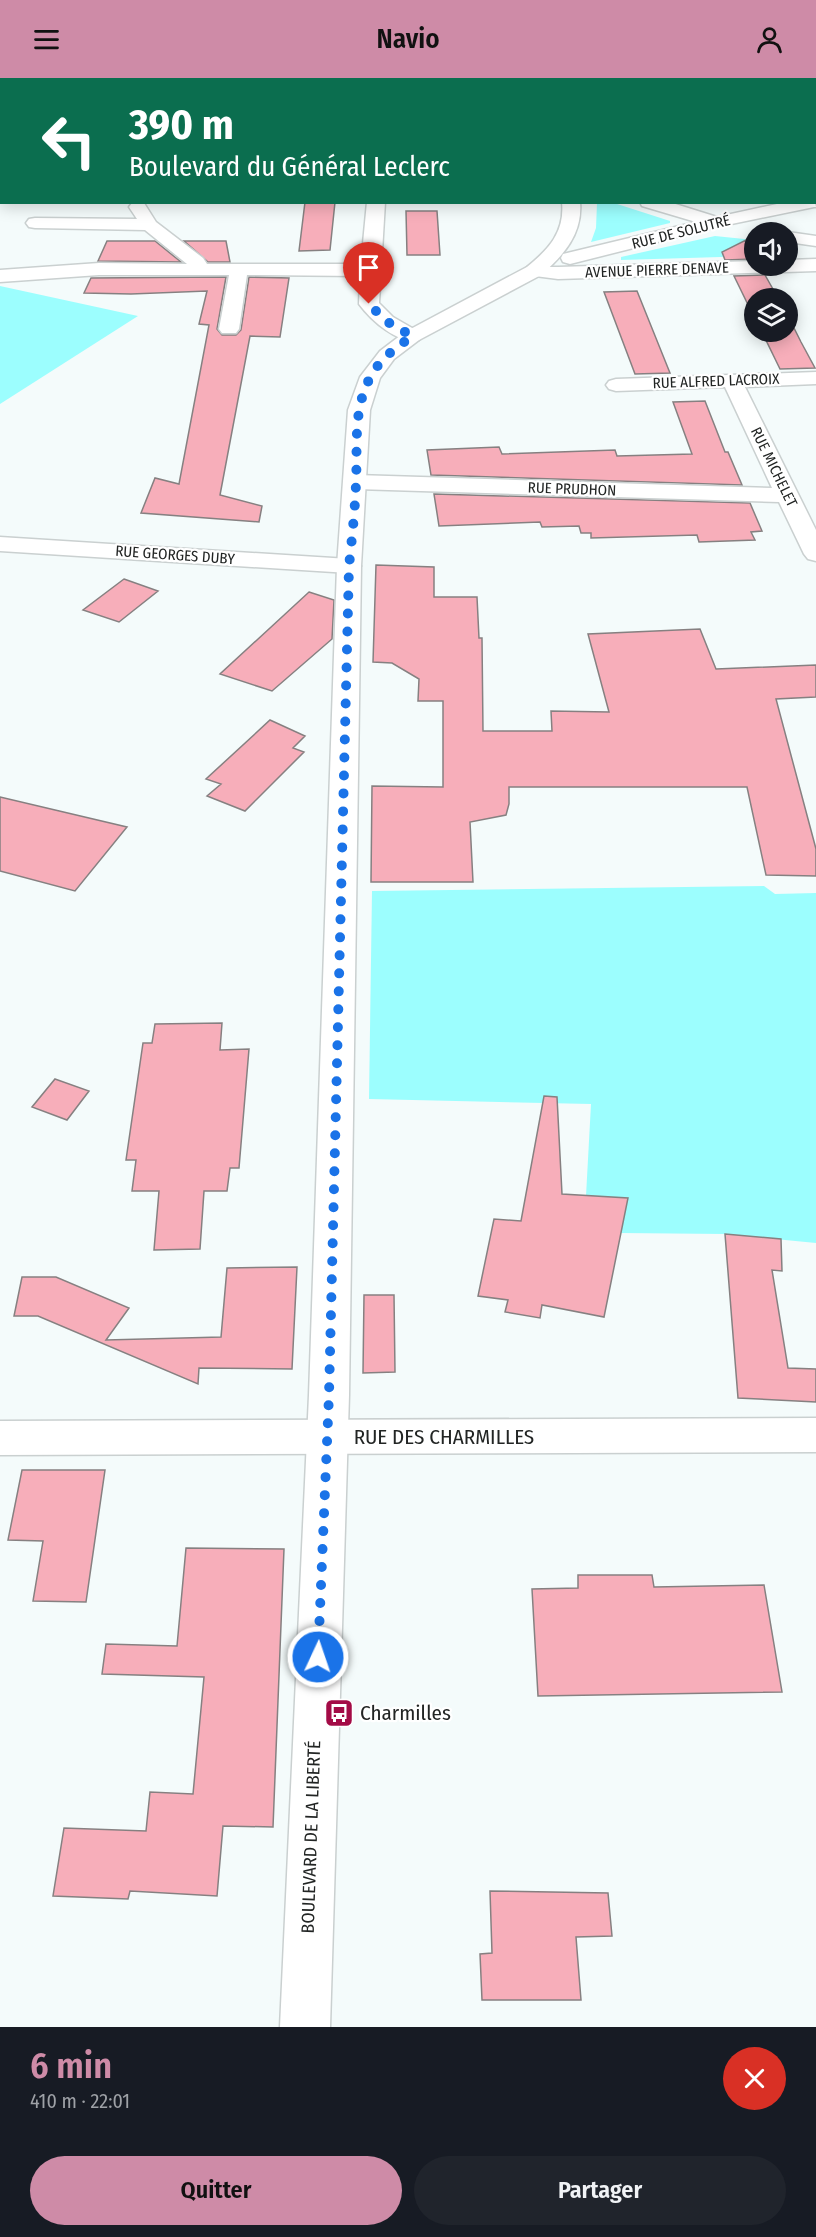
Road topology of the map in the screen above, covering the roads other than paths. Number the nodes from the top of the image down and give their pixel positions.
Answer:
1 (135, 204) edge
2 (376, 204) edge
3 (571, 204) edge
4 (655, 204) edge
5 (805, 204) edge
6 (717, 222) junction
7 (35, 224) dead end
8 (149, 225) junction
9 (744, 227) edge
10 (798, 239) edge
11 (816, 242) edge
12 (816, 265) edge
13 (541, 266) junction
14 (200, 268) junction
15 (239, 269) junction
16 (370, 270) junction
17 (0, 276) edge
18 (229, 329) dead end
19 (412, 336) junction
20 (816, 378) edge
21 (732, 381) junction
22 (616, 385) dead end
23 (356, 482) junction
24 (789, 495) junction
25 (0, 544) edge
26 (816, 554) edge
27 (349, 566) junction
28 (816, 1435) edge
29 (328, 1436) junction
30 (0, 1438) edge
31 (305, 2027) edge

1 - 8 street
2 - 16 street
3 - 13 street
4 - 6 street
5 - 6 street, RUE DE SOLUTRÉ
6 - 9 street
6 - 13 street, RUE DE SOLUTRÉ
7 - 8 street
8 - 14 street
10 - 11 street
12 - 13 street, AVENUE PIERRE DENAVE
13 - 19 street, BOULEVARD DE LA LIBERTÉ
14 - 15 street
14 - 17 street
15 - 16 street
15 - 18 street
16 - 19 street
19 - 23 street, BOULEVARD DE LA LIBERTÉ
20 - 21 street, RUE ALFRED LACROIX
21 - 22 street, RUE ALFRED LACROIX
21 - 24 street, RUE MICHELET
23 - 24 street, RUE PRUDHON
23 - 27 street, BOULEVARD DE LA LIBERTÉ
24 - 26 street, RUE MICHELET
25 - 27 street, RUE GEORGES DUBY
27 - 29 street, BOULEVARD DE LA LIBERTÉ
28 - 29 street, RUE DES CHARMILLES
29 - 30 street, RUE DES CHARMILLES
29 - 31 street, BOULEVARD DE LA LIBERTÉ

